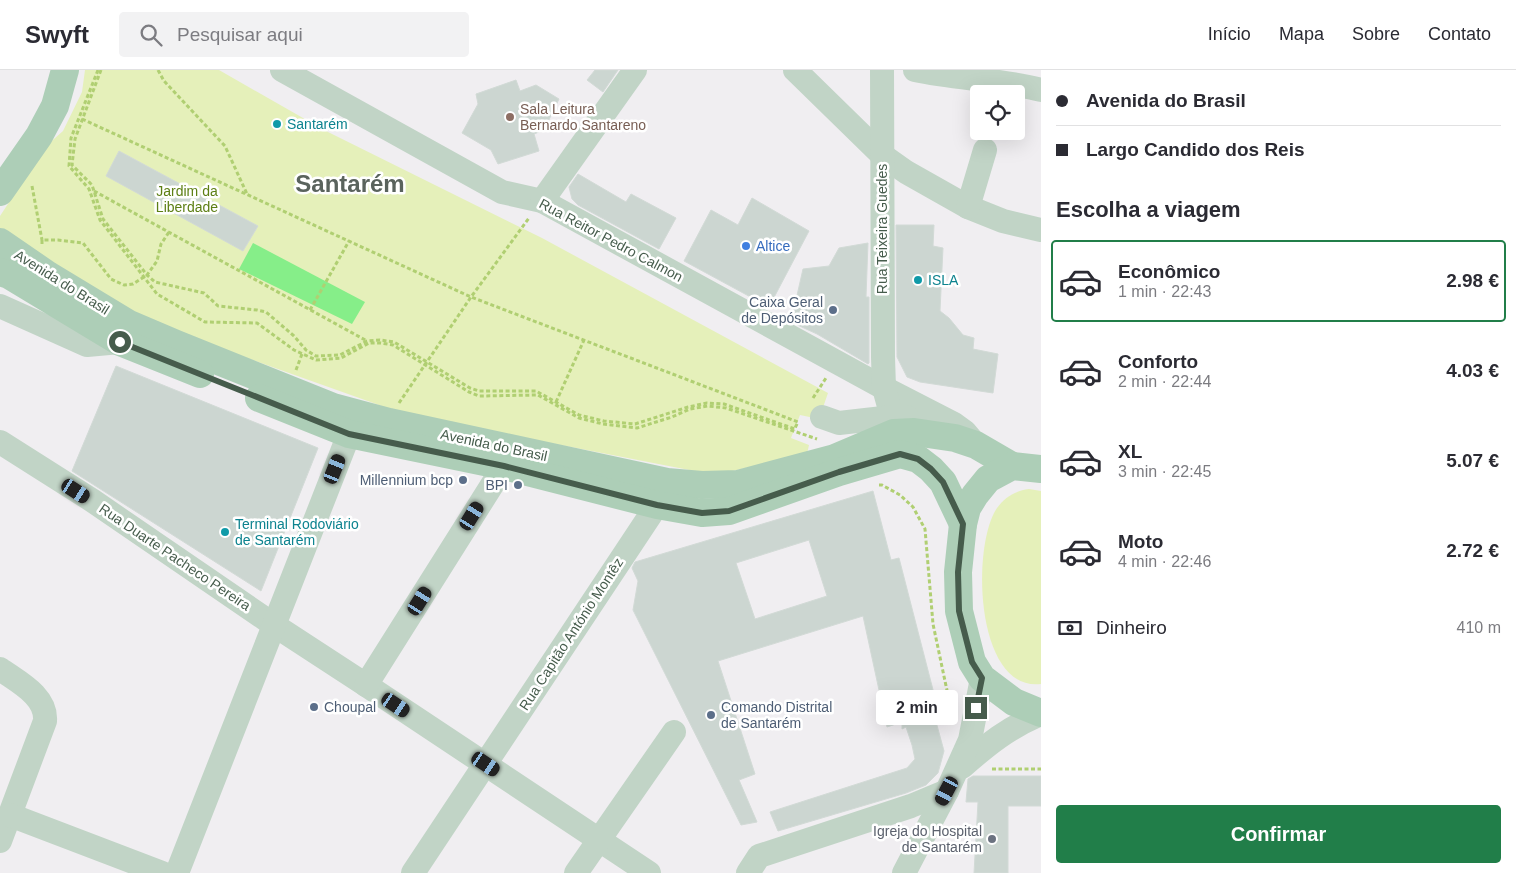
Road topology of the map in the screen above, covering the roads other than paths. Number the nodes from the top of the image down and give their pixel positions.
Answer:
1 (65, 70) edge
2 (282, 70) edge
3 (635, 70) edge
4 (795, 70) edge
5 (882, 70) edge
6 (915, 70) edge
7 (1041, 90) edge
8 (985, 150) dead end
9 (882, 154) junction
10 (0, 192) edge
11 (542, 202) junction
12 (968, 207) junction
13 (1041, 230) edge
14 (0, 242) edge
15 (0, 272) edge
16 (0, 306) edge
17 (120, 342) junction
18 (884, 388) junction
19 (812, 411) road end
20 (939, 417) junction
21 (893, 425) junction
22 (349, 434) junction
23 (0, 442) edge
24 (976, 445) junction
25 (504, 466) junction
26 (1012, 466) junction
27 (1041, 469) edge
28 (657, 505) junction
29 (963, 524) junction
30 (274, 625) junction
31 (0, 669) edge
32 (982, 678) junction
33 (366, 685) junction
34 (1041, 714) edge
35 (674, 732) dead end
36 (486, 764) junction
37 (952, 781) junction
38 (10, 815) junction
39 (598, 839) junction
40 (0, 841) edge
41 (162, 873) edge
42 (177, 873) edge
43 (413, 873) edge
44 (576, 873) edge
45 (649, 873) edge
46 (748, 873) edge
47 (904, 873) edge

1 - 10 main road
2 - 11 street, Rua Reitor Pedro Calmon
3 - 11 street
4 - 9 street
5 - 9 street, Rua Teixeira Guedes
6 - 7 street
8 - 12 street
9 - 12 street
9 - 18 street, Rua Teixeira Guedes
11 - 18 street, Rua Reitor Pedro Calmon
12 - 13 street
14 - 21 main road, Avenida do Brasil
15 - 17 main road, Avenida do Brasil
16 - 17 street
17 - 22 main road, Avenida do Brasil
18 - 20 street, Rua Reitor Pedro Calmon
18 - 21 street
19 - 21 street
20 - 21 street
20 - 24 street, Rua Reitor Pedro Calmon
21 - 24 main road, Avenida do Brasil
22 - 25 main road, Avenida do Brasil
22 - 30 street
23 - 30 street, Rua Duarte Pacheco Pereira
24 - 26 main road, Avenida do Brasil
25 - 28 main road, Avenida do Brasil
25 - 33 street
26 - 27 main road
26 - 29 main road
28 - 29 main road, Avenida do Brasil
28 - 36 street, Rua Capitão António Montêz
29 - 32 main road
30 - 33 street, Rua Duarte Pacheco Pereira
30 - 42 street
31 - 38 street
32 - 34 main road
32 - 37 street
33 - 36 street, Rua Duarte Pacheco Pereira
34 - 37 street
35 - 39 street
36 - 39 street, Rua Duarte Pacheco Pereira
36 - 43 street, Rua Capitão António Montêz
37 - 46 street
37 - 47 street
38 - 40 street
38 - 41 street
39 - 44 street
39 - 45 street, Rua Duarte Pacheco Pereira

